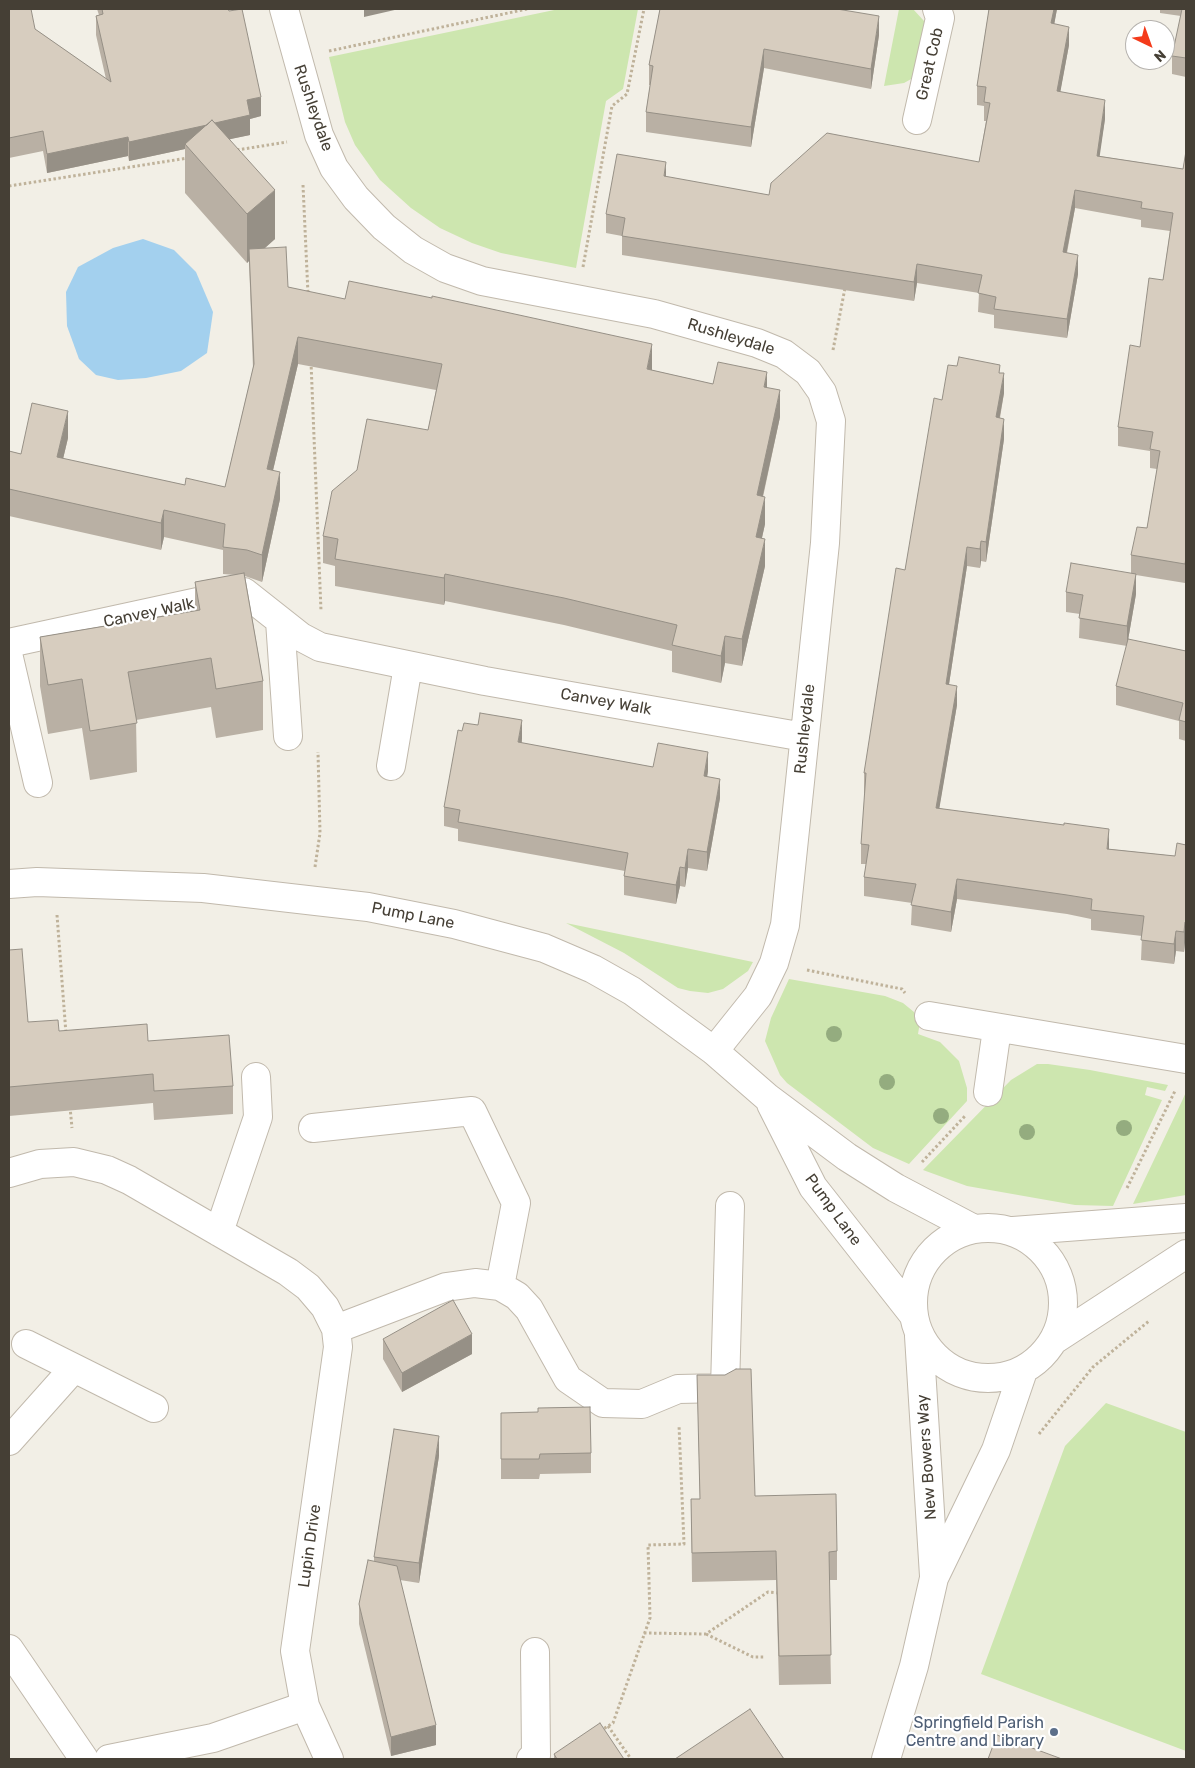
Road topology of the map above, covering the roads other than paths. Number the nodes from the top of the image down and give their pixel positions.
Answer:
1 (284, 9) edge
2 (937, 9) edge
3 (917, 120) dead end
4 (280, 621) junction
5 (9, 643) edge
6 (9, 658) edge
7 (408, 666) junction
8 (17, 731) edge
9 (288, 736) dead end
10 (804, 737) junction
11 (391, 766) dead end
12 (38, 783) dead end
13 (9, 884) edge
14 (929, 1016) road end
15 (997, 1029) junction
16 (714, 1051) junction
17 (1182, 1071) edge
18 (256, 1077) dead end
19 (988, 1092) road end
20 (768, 1098) junction
21 (313, 1128) dead end
22 (9, 1173) edge
23 (730, 1206) dead end
24 (1186, 1218) edge
25 (972, 1228) junction
26 (1013, 1230) junction
27 (219, 1232) junction
28 (1186, 1254) edge
29 (500, 1286) junction
30 (916, 1324) junction
31 (336, 1329) junction
32 (1054, 1340) junction
33 (26, 1344) dead end
34 (74, 1368) junction
35 (1023, 1371) junction
36 (154, 1408) dead end
37 (9, 1441) edge
38 (934, 1578) junction
39 (9, 1649) edge
40 (535, 1652) dead end
41 (305, 1706) junction
42 (84, 1759) edge
43 (109, 1759) edge
44 (329, 1759) edge
45 (531, 1759) edge
46 (886, 1759) edge

1 - 10 street, Rushleydale
2 - 3 street, Great Cob
4 - 5 street, Canvey Walk
4 - 7 street, Canvey Walk
4 - 9 street
6 - 8 street
7 - 10 street, Canvey Walk
7 - 11 street
8 - 12 street
10 - 16 street, Rushleydale
13 - 16 street, Pump Lane
14 - 15 street
15 - 17 street
15 - 19 street
16 - 20 street, Pump Lane
18 - 27 street
20 - 25 street, Pump Lane
20 - 30 street, Pump Lane
21 - 29 street
22 - 27 street, Lupin Drive
23 - 29 street
24 - 26 street, Pump Lane
25 - 26 street, Pump Lane
25 - 30 street, Pump Lane
26 - 32 street, Pump Lane
27 - 31 street, Lupin Drive
28 - 32 street, Pump Lane
29 - 31 street
30 - 35 street, Pump Lane
30 - 38 street, New Bowers Way
31 - 41 street, Lupin Drive
32 - 35 street, Pump Lane
33 - 34 street
34 - 36 street
34 - 37 street
35 - 38 street, New Bowers Way
38 - 46 street, New Bowers Way
39 - 42 street
40 - 45 street
41 - 43 street
41 - 44 street, Lupin Drive

